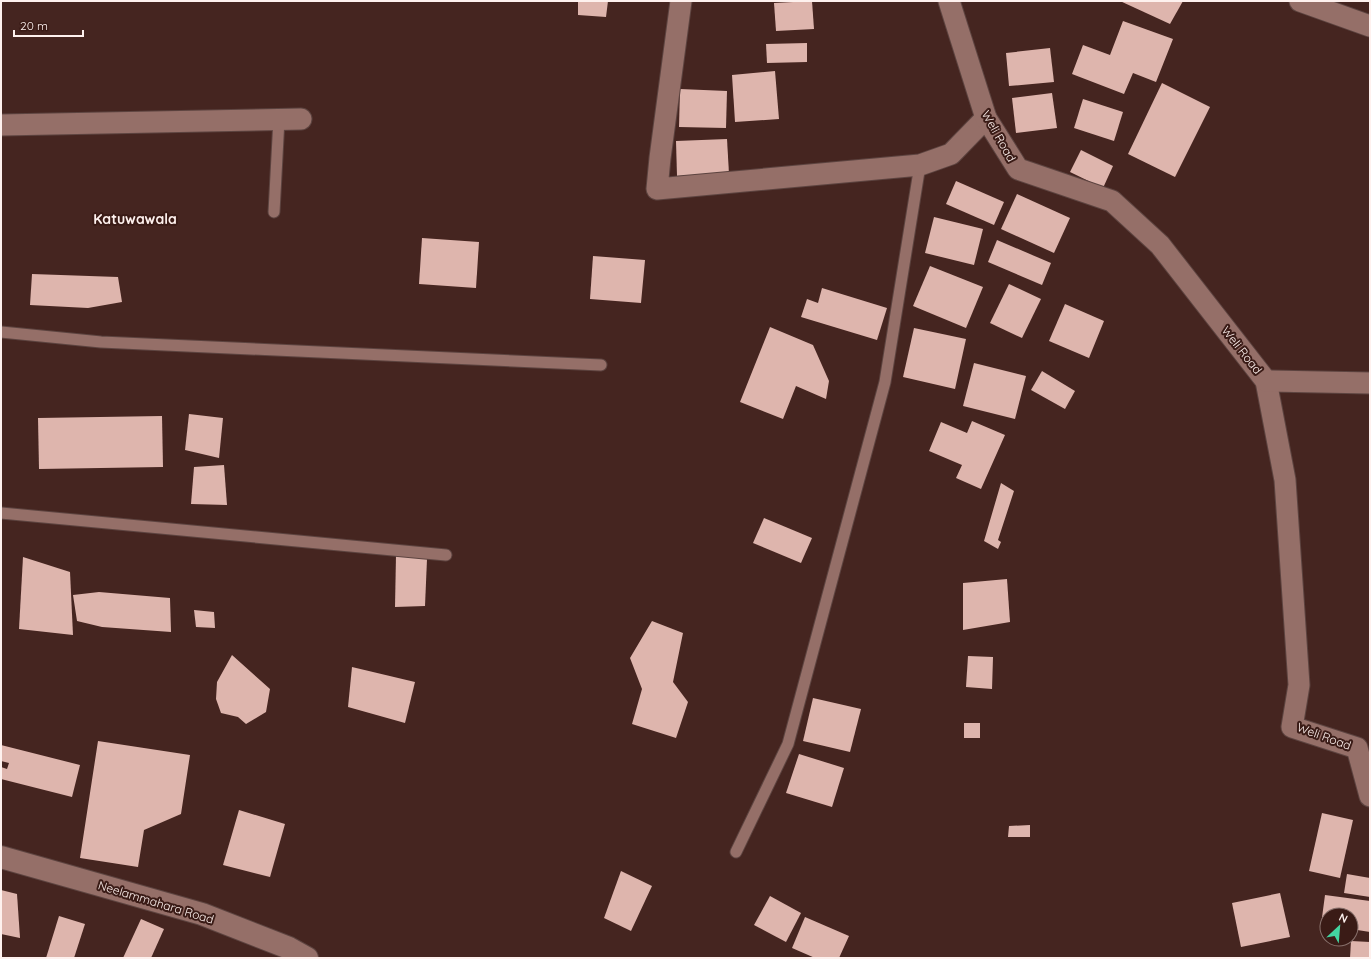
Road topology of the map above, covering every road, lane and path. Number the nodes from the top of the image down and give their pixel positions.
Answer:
1 (681, 1) edge
2 (949, 1) edge
3 (1300, 1) edge
4 (1370, 26) edge
5 (986, 118) junction
6 (279, 119) junction
7 (301, 119) dead end
8 (1, 125) edge
9 (920, 165) junction
10 (274, 212) dead end
11 (1, 332) edge
12 (601, 365) dead end
13 (1266, 381) junction
14 (1370, 383) edge
15 (1, 513) edge
16 (446, 555) dead end
17 (1370, 796) edge
18 (736, 852) dead end
19 (1, 857) edge
20 (294, 955) edge

1 - 9 street
2 - 5 street, Weli Road
3 - 4 street
5 - 9 street
5 - 13 street, Weli Road
6 - 7 street
6 - 8 street
6 - 10 lane
9 - 18 lane
11 - 12 lane
13 - 14 street
13 - 17 street, Weli Road
15 - 16 lane
19 - 20 street, Neelammahara Road

